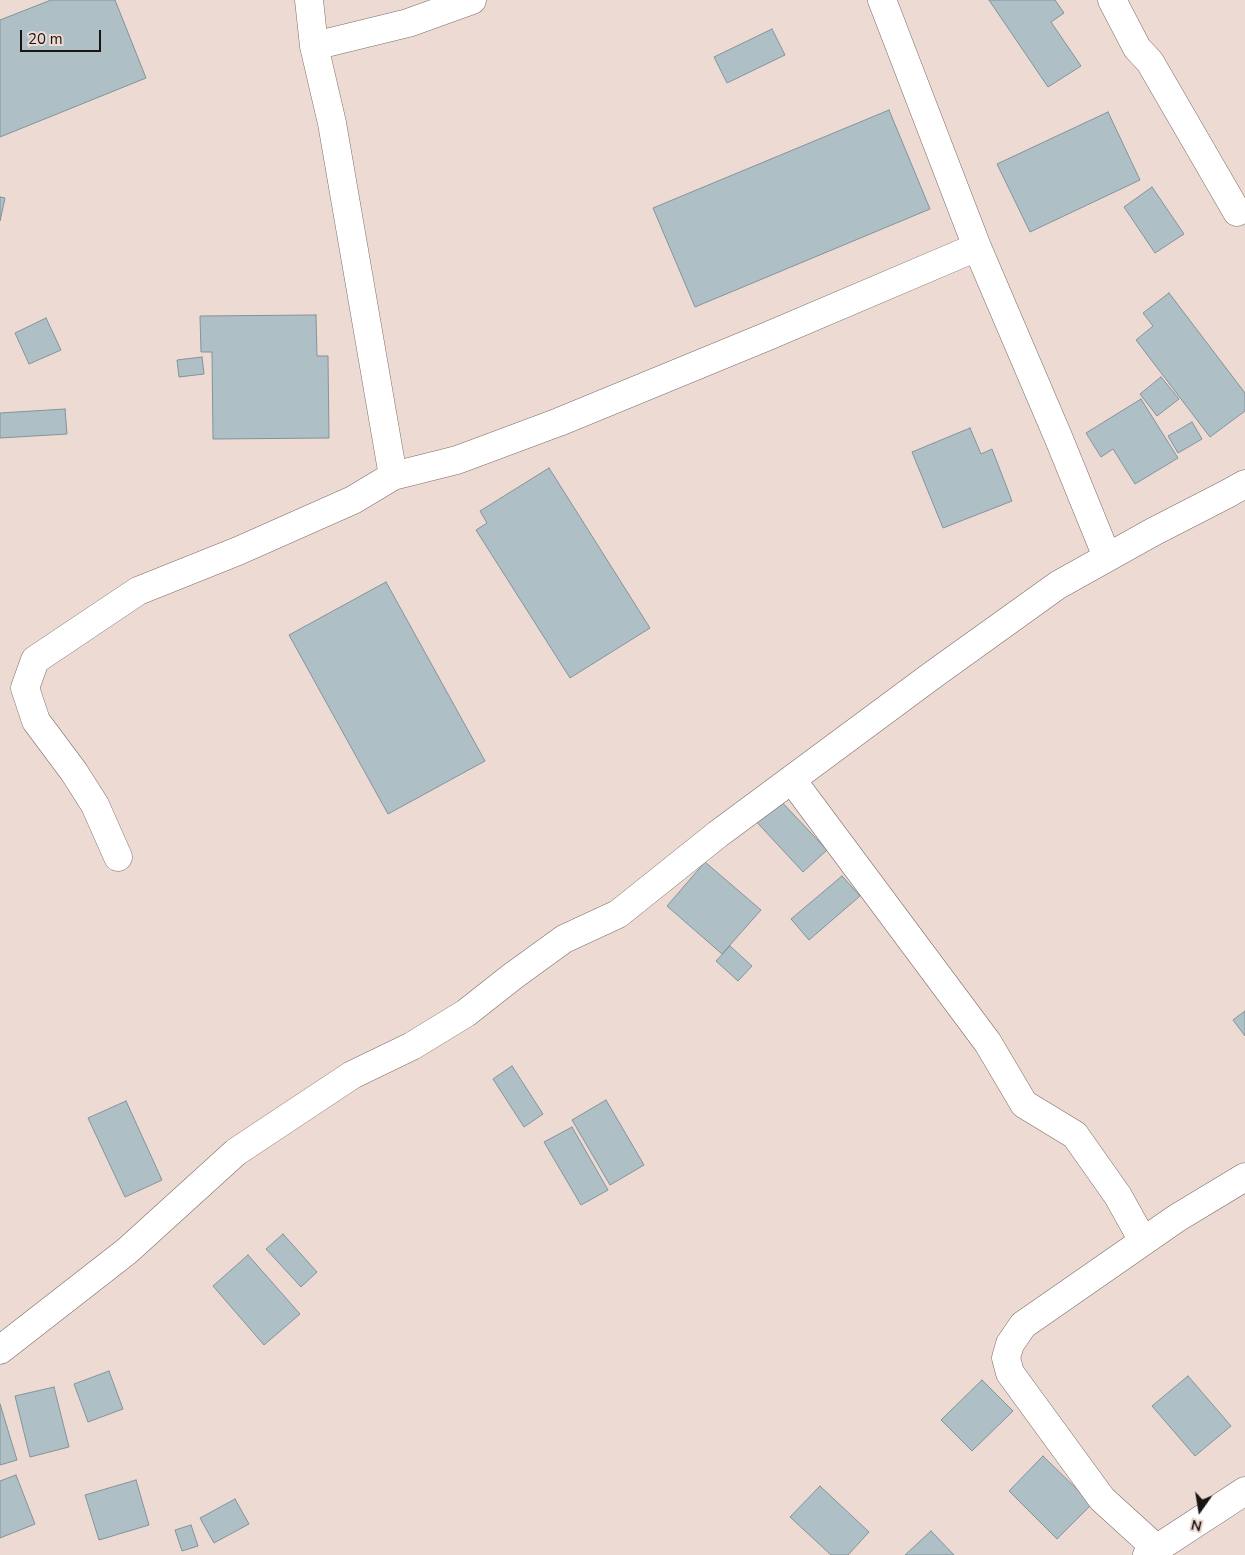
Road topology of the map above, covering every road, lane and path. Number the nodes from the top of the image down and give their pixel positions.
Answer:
1 (309, 0) edge
2 (472, 0) edge
3 (882, 0) edge
4 (1112, 0) edge
5 (314, 46) junction
6 (1238, 212) dead end
7 (977, 247) junction
8 (393, 476) junction
9 (1245, 484) edge
10 (1107, 557) junction
11 (792, 780) junction
12 (118, 857) dead end
13 (1245, 1176) edge
14 (1143, 1242) junction
15 (0, 1350) edge
16 (1245, 1491) edge
17 (1152, 1552) edge

1 - 5 street
2 - 5 street
3 - 7 street
4 - 6 street
5 - 8 street
7 - 8 street
7 - 10 street
8 - 12 street
9 - 10 street
10 - 11 street
11 - 14 street
11 - 15 street
13 - 14 street
14 - 17 street
16 - 17 street

